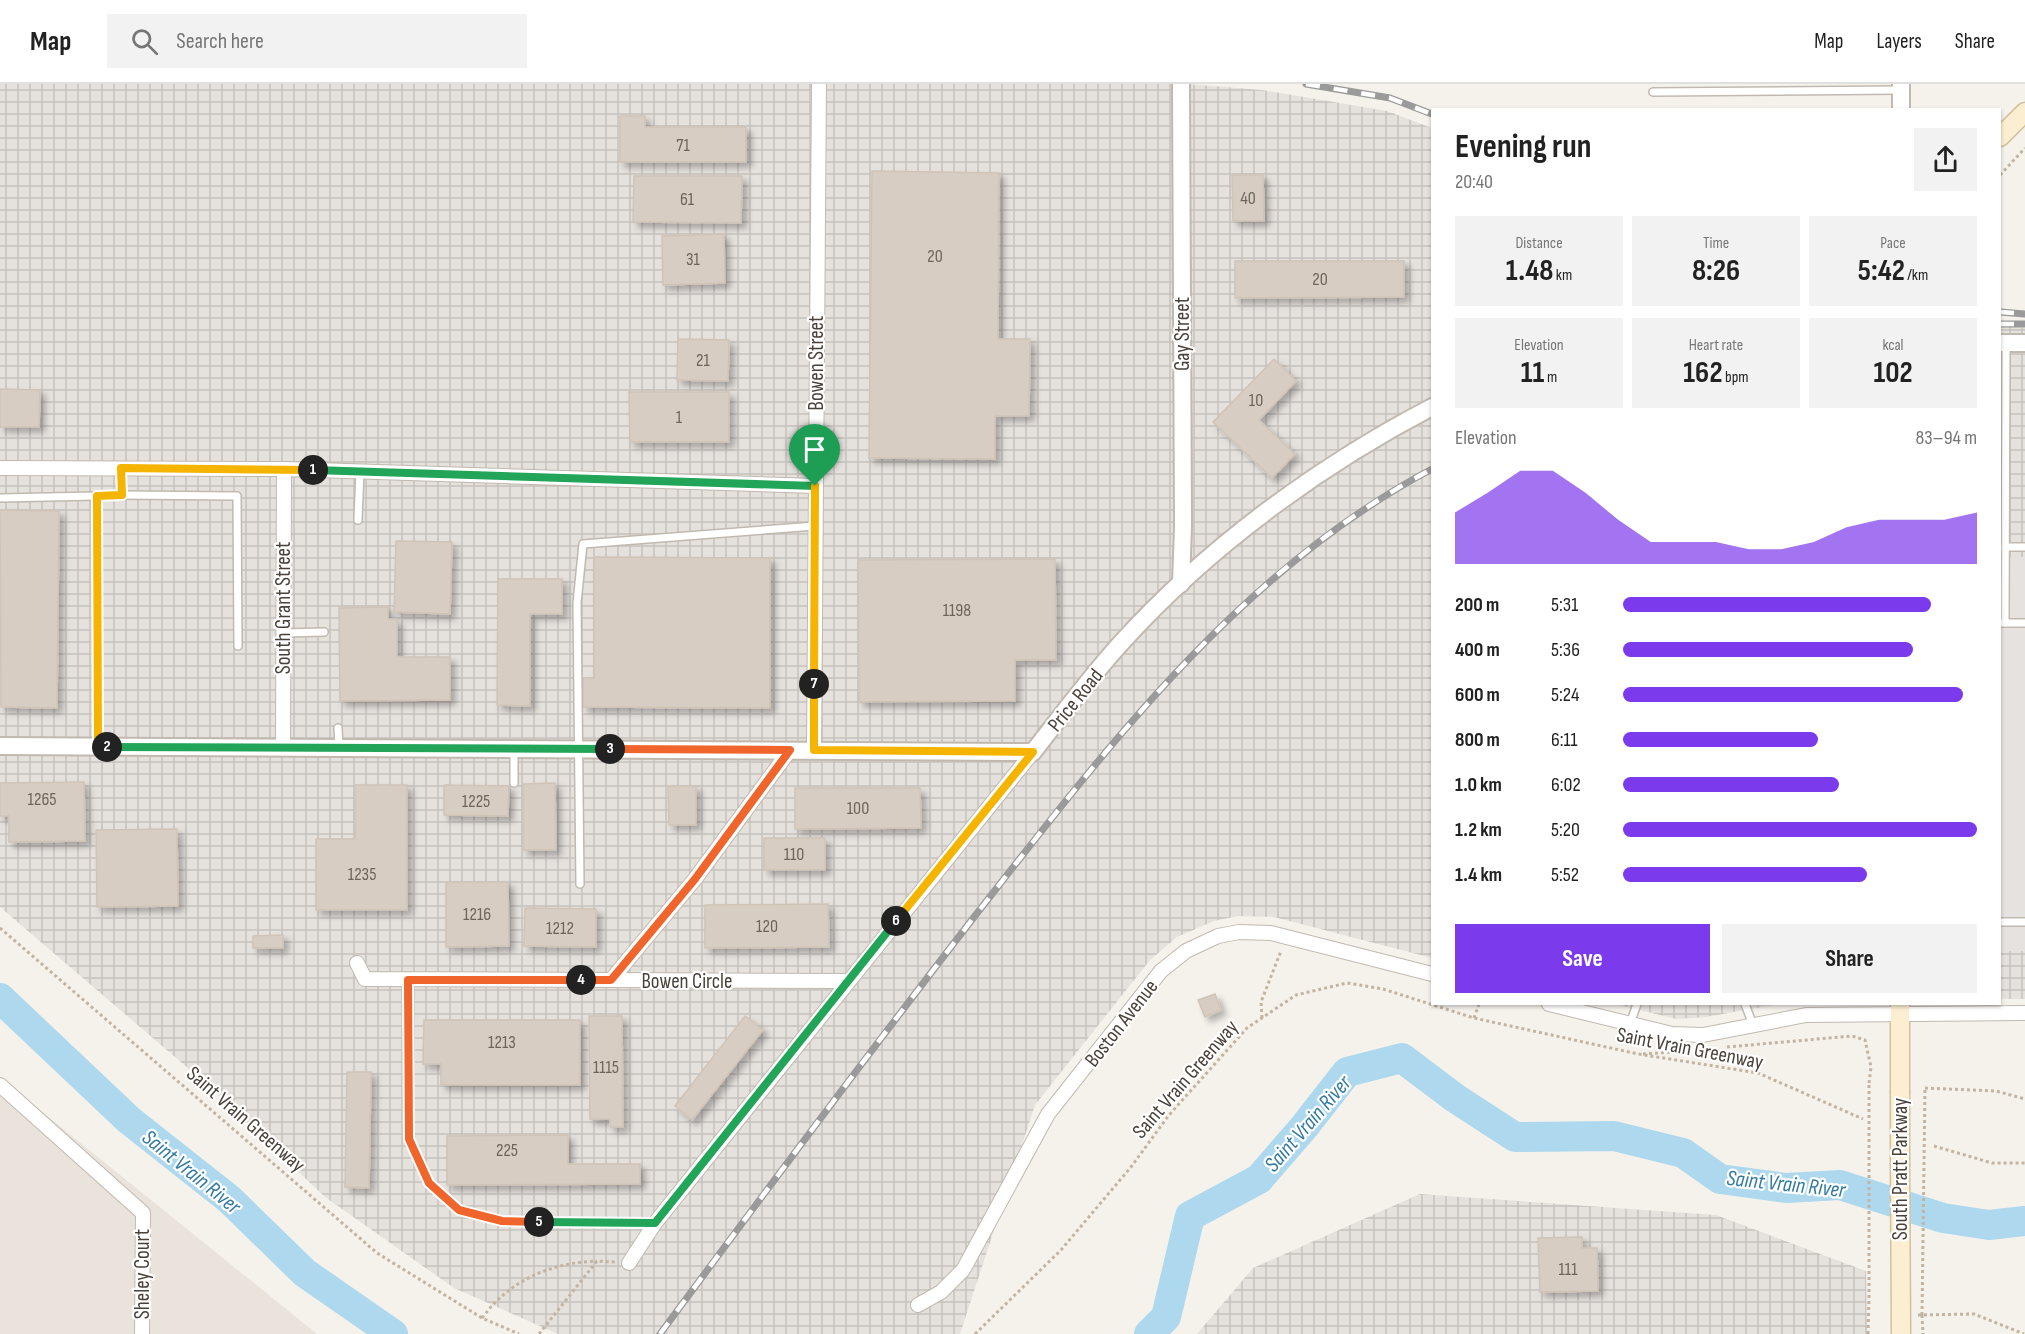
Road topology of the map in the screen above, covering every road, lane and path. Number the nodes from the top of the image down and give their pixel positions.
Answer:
1 (819, 84) edge
2 (1181, 84) edge
3 (1901, 87) edge
4 (1653, 92) dead end
5 (1901, 108) edge
6 (2025, 112) edge
7 (2001, 137) edge
8 (2025, 148) edge
9 (2001, 174) edge
10 (2003, 343) edge
11 (2025, 343) edge
12 (1431, 407) edge
13 (0, 468) edge
14 (121, 468) junction
15 (284, 469) junction
16 (360, 471) junction
17 (815, 486) junction
18 (122, 495) junction
19 (97, 496) junction
20 (0, 498) edge
21 (358, 520) dead end
22 (815, 526) junction
23 (2005, 547) junction
24 (2025, 547) edge
25 (1181, 584) junction
26 (2025, 622) edge
27 (2002, 623) edge
28 (324, 632) dead end
29 (284, 633) junction
30 (238, 646) dead end
31 (338, 728) dead end
32 (0, 746) edge
33 (98, 747) junction
34 (283, 748) junction
35 (339, 748) junction
36 (514, 749) junction
37 (579, 749) junction
38 (790, 750) junction
39 (814, 750) junction
40 (1033, 752) junction
41 (514, 783) dead end
42 (580, 884) dead end
43 (2001, 922) edge
44 (2025, 922) edge
45 (0, 928) edge
46 (1286, 937) junction
47 (357, 963) dead end
48 (1431, 974) edge
49 (408, 980) junction
50 (611, 980) junction
51 (848, 981) junction
52 (1431, 1004) edge
53 (1433, 1005) edge
54 (1479, 1005) edge
55 (1637, 1005) edge
56 (1745, 1005) edge
57 (1567, 1006) edge
58 (1813, 1009) edge
59 (1900, 1009) edge
60 (2025, 1013) edge
61 (1262, 1018) junction
62 (1474, 1018) junction
63 (1630, 1024) junction
64 (1753, 1025) junction
65 (1721, 1048) dead end
66 (1690, 1051) dead end
67 (1638, 1054) junction
68 (0, 1085) edge
69 (2025, 1099) edge
70 (1863, 1119) dead end
71 (1934, 1146) dead end
72 (2025, 1163) edge
73 (655, 1223) junction
74 (597, 1261) junction
75 (629, 1263) joint
76 (918, 1305) dead end
77 (1922, 1315) junction
78 (482, 1318) junction
79 (1901, 1320) edge
80 (142, 1334) edge
81 (519, 1334) edge
82 (539, 1334) edge
83 (975, 1334) edge
84 (1868, 1334) edge
85 (1923, 1334) edge
86 (2024, 1334) edge

1 - 17 street, Bowen Street
2 - 25 street, Gay Street
3 - 4 lane
3 - 5 street
6 - 7 main road
8 - 9 path
10 - 11 street
10 - 23 lane
12 - 25 street, Price Road
13 - 14 street
14 - 15 street
14 - 18 lane
15 - 16 street
15 - 29 street, South Grant Street
16 - 17 street
16 - 21 lane
17 - 22 street, Bowen Street
18 - 19 lane
18 - 30 lane
19 - 20 lane
19 - 33 lane
22 - 37 lane
22 - 39 street, Bowen Street
23 - 24 lane
23 - 27 lane
25 - 40 street, Price Road
26 - 27 lane
28 - 29 lane
29 - 34 street, South Grant Street
31 - 35 lane
32 - 33 street
33 - 34 street
34 - 35 street
35 - 36 street
36 - 37 street
36 - 41 lane
37 - 38 street
37 - 42 lane
38 - 39 street
38 - 50 street
39 - 40 street
40 - 51 street, Price Road
43 - 44 lane
45 - 78 path, Saint Vrain Greenway
46 - 48 street, Boston Avenue
46 - 61 path
46 - 76 street, Boston Avenue
47 - 49 street, Bowen Circle
49 - 50 street, Bowen Circle
49 - 73 lane
50 - 51 street, Bowen Circle
51 - 73 street, Price Road
52 - 61 path, Saint Vrain Greenway
53 - 62 path, Saint Vrain Greenway
54 - 62 path
55 - 63 lane
56 - 64 lane
57 - 63 street
58 - 59 street
58 - 64 street
59 - 60 street
59 - 79 main road, South Pratt Parkway, bridge
61 - 83 path, Saint Vrain Greenway
62 - 67 path, Saint Vrain Greenway
63 - 64 street
65 - 84 path, bridge
66 - 67 path
67 - 70 path, Saint Vrain Greenway
68 - 80 street, Sheley Court
69 - 77 path, bridge
71 - 72 path
73 - 75 street, Price Road
74 - 75 path
74 - 78 path
74 - 82 path
77 - 79 path
77 - 85 path
77 - 86 path
78 - 81 path, Saint Vrain Greenway

